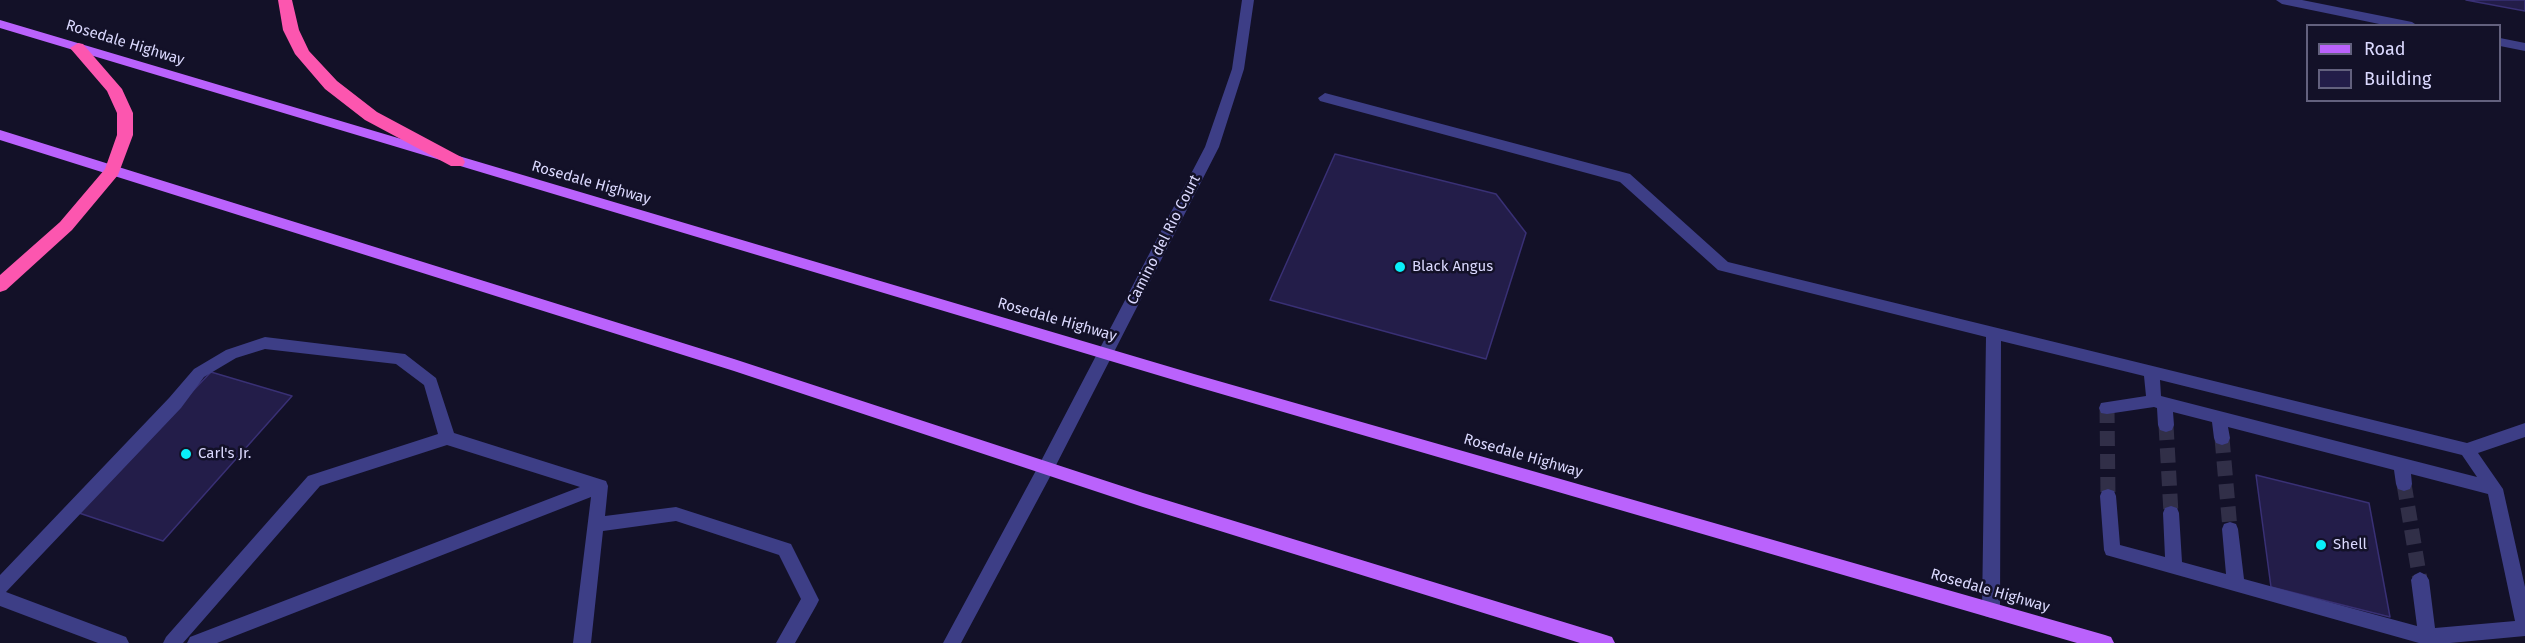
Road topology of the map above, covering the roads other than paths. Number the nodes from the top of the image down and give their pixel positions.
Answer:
1 (285, 0) edge
2 (1248, 0) edge
3 (2282, 0) edge
4 (0, 24) edge
5 (2402, 24) edge
6 (2501, 42) edge
7 (2525, 47) edge
8 (78, 48) junction
9 (1325, 98) dead end
10 (0, 135) edge
11 (457, 162) junction
12 (112, 171) junction
13 (0, 285) edge
14 (1995, 333) junction
15 (1106, 353) junction
16 (2151, 372) junction
17 (2159, 402) junction
18 (2107, 408) dead end
19 (2219, 417) junction
20 (2166, 425) tunnel mouth
21 (2525, 430) edge
22 (447, 438) junction
23 (2222, 438) tunnel mouth
24 (2467, 450) junction
25 (2402, 465) junction
26 (1046, 468) junction
27 (2404, 484) tunnel mouth
28 (600, 486) junction
29 (2495, 489) junction
30 (2108, 496) tunnel mouth
31 (2171, 513) tunnel mouth
32 (595, 525) junction
33 (2230, 529) tunnel mouth
34 (2174, 566) junction
35 (2420, 580) tunnel mouth
36 (2236, 583) junction
37 (0, 588) edge
38 (0, 598) edge
39 (1991, 610) junction
40 (2525, 627) edge
41 (2427, 637) junction
42 (120, 643) edge
43 (171, 643) edge
44 (196, 643) edge
45 (582, 643) edge
46 (785, 643) edge
47 (952, 643) edge
48 (1606, 643) edge
49 (2105, 643) edge

1 - 11 highway
2 - 15 street, Camino del Rio Court
3 - 5 street
4 - 8 main road, Rosedale Highway
6 - 7 street
8 - 11 main road, Rosedale Highway
8 - 12 highway
9 - 14 street
10 - 12 main road
11 - 15 main road, Rosedale Highway
12 - 13 highway
12 - 26 main road
14 - 16 street
14 - 39 street
15 - 26 street, Camino del Rio Court
15 - 39 main road, Rosedale Highway
16 - 17 street
16 - 24 street
17 - 18 street
17 - 19 street
17 - 20 street
19 - 23 street
19 - 25 street
21 - 24 street
22 - 28 street
22 - 37 street
22 - 43 street
24 - 29 street
25 - 27 street
25 - 29 street
26 - 47 street, Camino del Rio Court
26 - 48 main road
28 - 32 street
28 - 44 street
29 - 40 street
30 - 34 street
31 - 34 street
32 - 45 street
32 - 46 street
33 - 36 street
34 - 36 street
35 - 41 street
36 - 41 street
38 - 42 street
39 - 49 main road, Rosedale Highway
40 - 41 street

